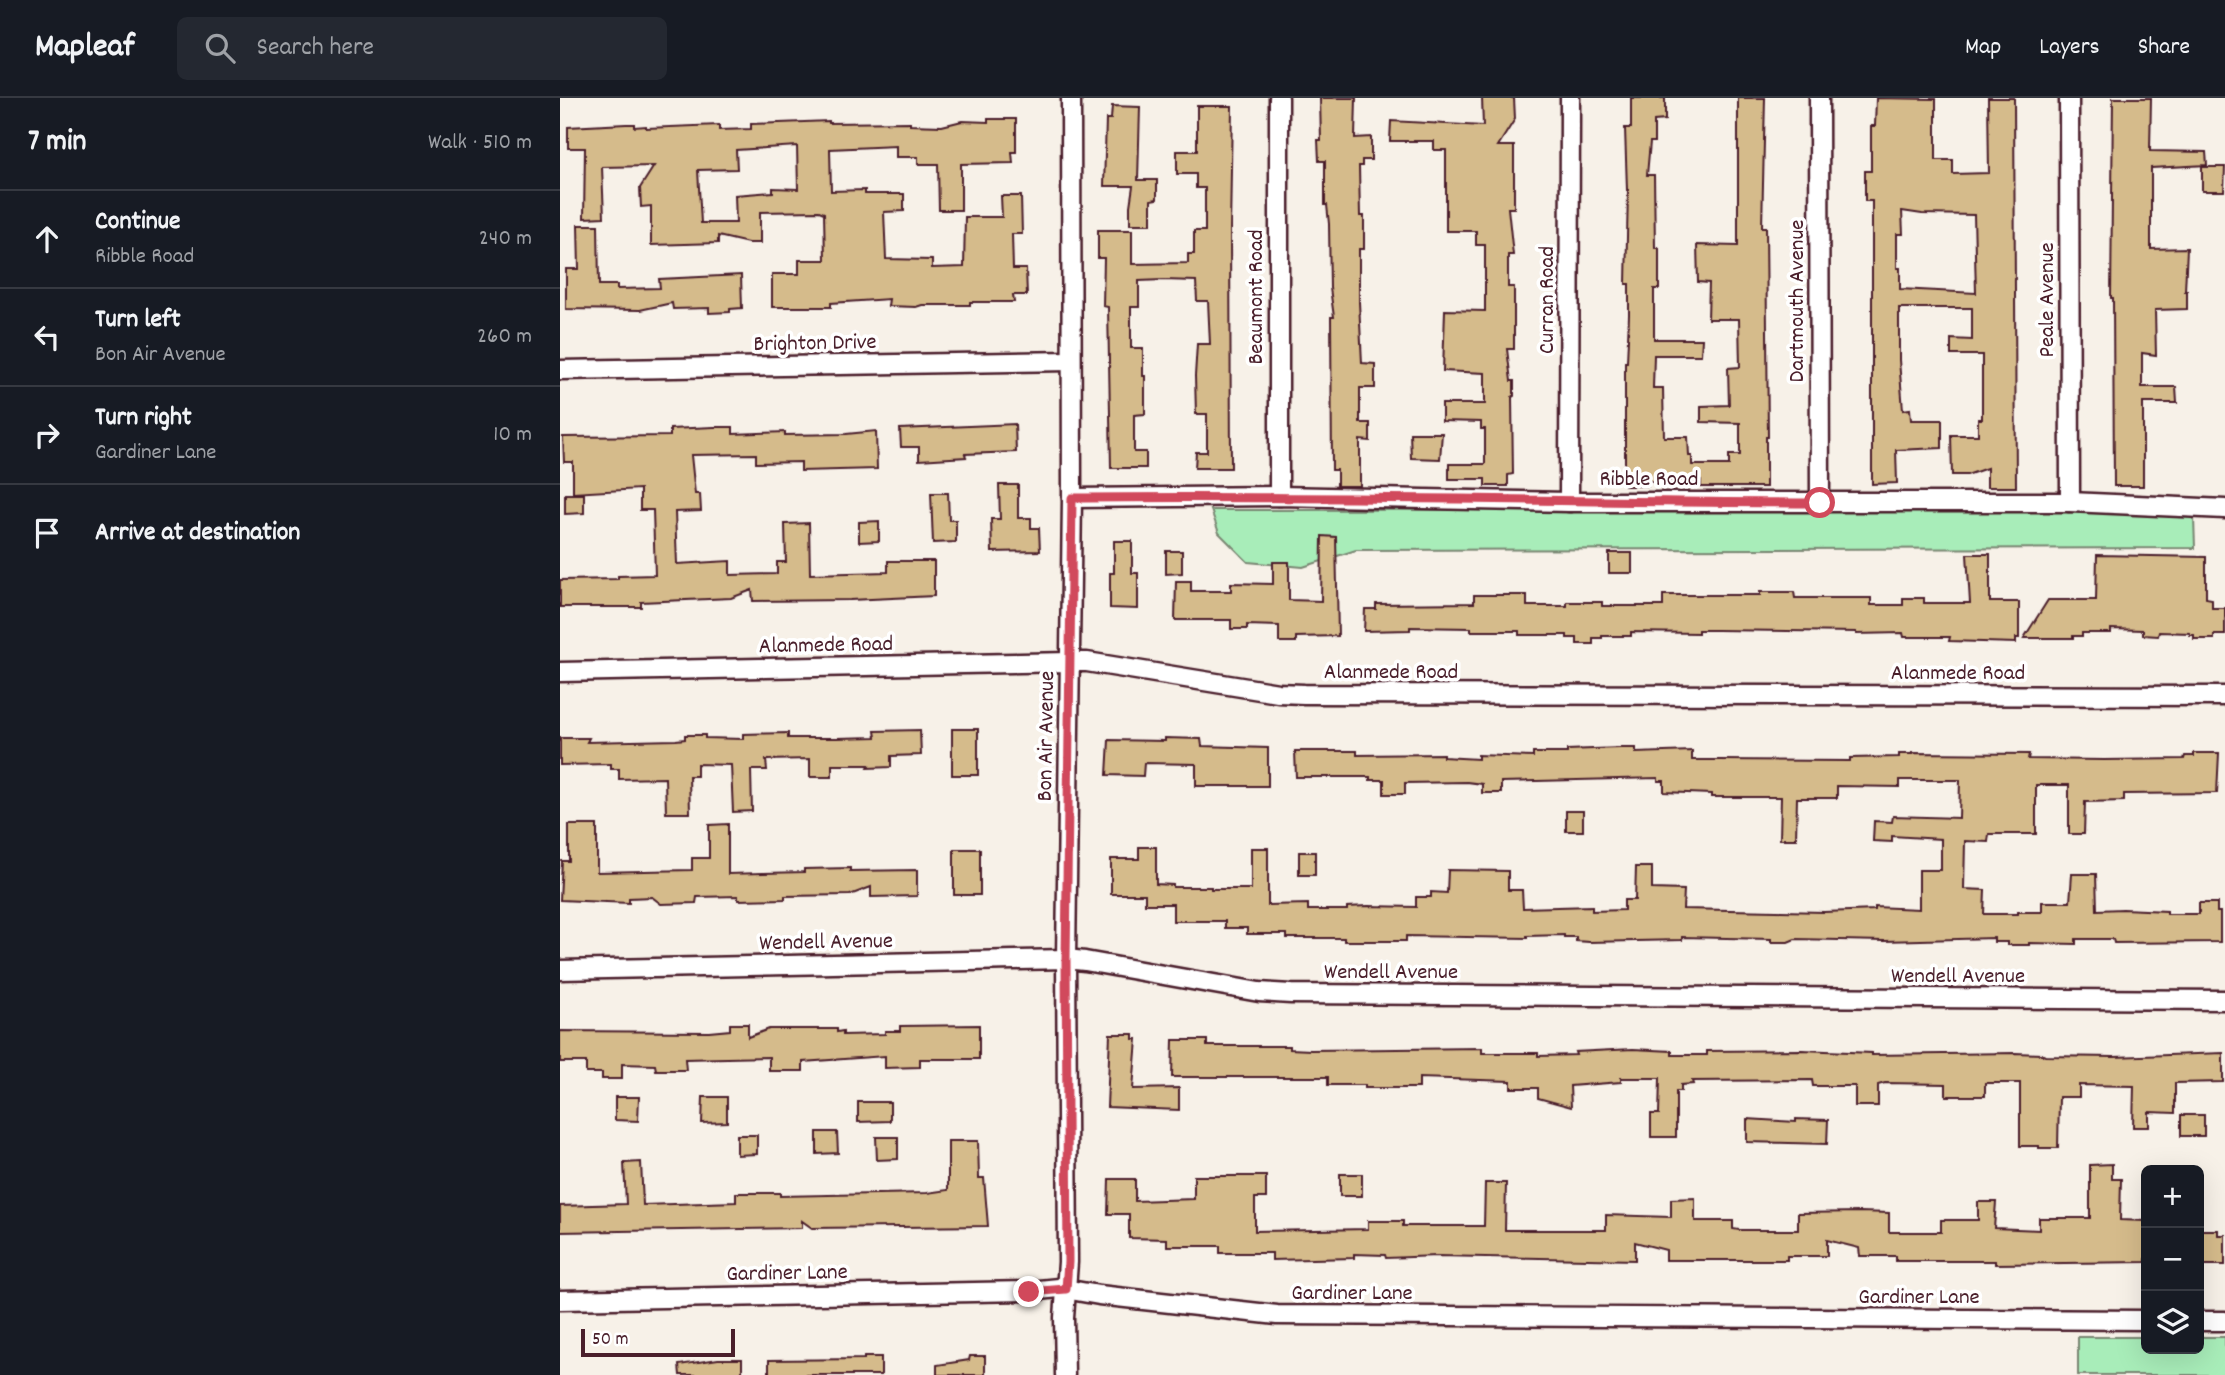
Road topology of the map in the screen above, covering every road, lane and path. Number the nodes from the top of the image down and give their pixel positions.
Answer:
1 (1070, 98) edge
2 (1279, 98) edge
3 (1570, 98) edge
4 (1819, 98) edge
5 (2069, 98) edge
6 (1071, 361) junction
7 (560, 370) edge
8 (1279, 496) junction
9 (1072, 498) junction
10 (1569, 502) junction
11 (2070, 502) junction
12 (1820, 503) junction
13 (2225, 509) edge
14 (1070, 662) junction
15 (560, 672) edge
16 (2225, 696) edge
17 (1066, 960) junction
18 (560, 970) edge
19 (2225, 1000) edge
20 (1066, 1289) junction
21 (560, 1300) edge
22 (2141, 1320) edge
23 (2204, 1321) edge
24 (2225, 1321) edge
25 (1065, 1375) edge

1 - 6 street, Bon Air Avenue
2 - 8 street, Beaumont Road
3 - 10 street, Curran Road
4 - 12 street, Dartmouth Avenue
5 - 11 street, Peale Avenue
6 - 7 street, Brighton Drive
6 - 9 street, Bon Air Avenue
8 - 9 street, Ribble Road
8 - 10 street, Ribble Road
9 - 14 street, Bon Air Avenue
10 - 12 street, Ribble Road
11 - 12 street, Ribble Road
11 - 13 street, Ribble Road
14 - 15 street, Alanmede Road
14 - 16 street, Alanmede Road
14 - 17 street, Bon Air Avenue
17 - 18 street, Wendell Avenue
17 - 19 street, Wendell Avenue
17 - 20 street, Bon Air Avenue
20 - 21 street, Gardiner Lane
20 - 22 street, Gardiner Lane
20 - 25 street, Bon Air Avenue
23 - 24 street

